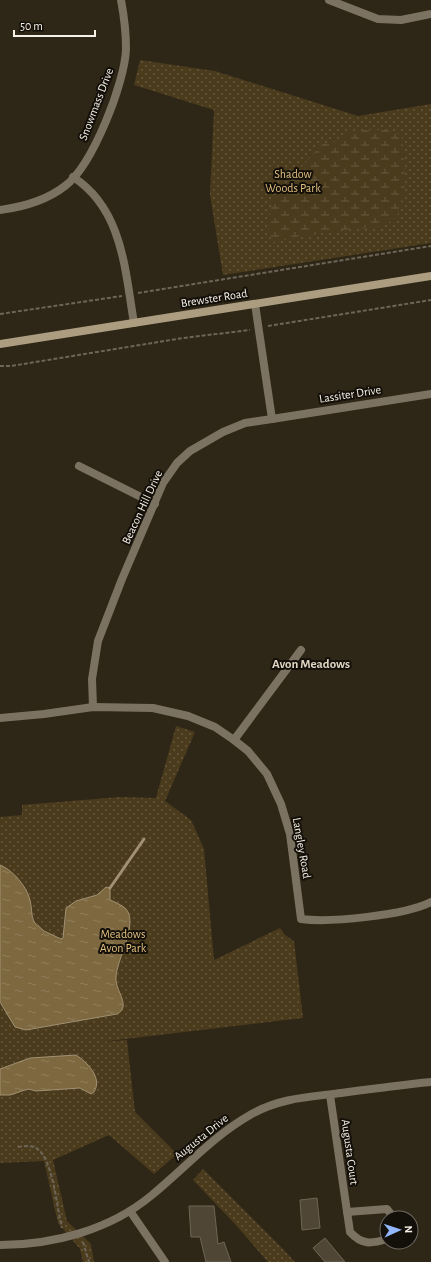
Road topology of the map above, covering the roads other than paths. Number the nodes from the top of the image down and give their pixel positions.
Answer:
1 (121, 0) edge
2 (329, 0) edge
3 (431, 14) edge
4 (73, 177) junction
5 (0, 210) edge
6 (431, 276) edge
7 (255, 304) junction
8 (134, 323) junction
9 (0, 344) edge
10 (431, 394) edge
11 (272, 419) junction
12 (79, 466) dead end
13 (155, 504) junction
14 (301, 650) dead end
15 (92, 706) junction
16 (0, 718) edge
17 (234, 740) junction
18 (431, 902) edge
19 (431, 1082) edge
20 (330, 1095) junction
21 (388, 1210) edge
22 (130, 1211) junction
23 (347, 1212) junction
24 (379, 1241) edge
25 (0, 1245) edge
26 (165, 1262) edge

1 - 4 street, Snowmass Drive
2 - 3 street
4 - 5 street, Snowmass Drive
4 - 8 street
6 - 7 street, Brewster Road
7 - 8 street, Brewster Road
7 - 11 street
8 - 9 street, Brewster Road
10 - 11 street, Lassiter Drive
11 - 13 street, Beacon Hill Drive
12 - 13 street
13 - 15 street, Beacon Hill Drive
14 - 17 street
15 - 16 street, Langley Road
15 - 17 street, Langley Road
17 - 18 street, Langley Road
19 - 20 street, Augusta Drive
20 - 22 street, Augusta Drive
20 - 23 street, Augusta Court
21 - 23 street
22 - 25 street, Augusta Drive
22 - 26 street
23 - 24 street, Augusta Court

